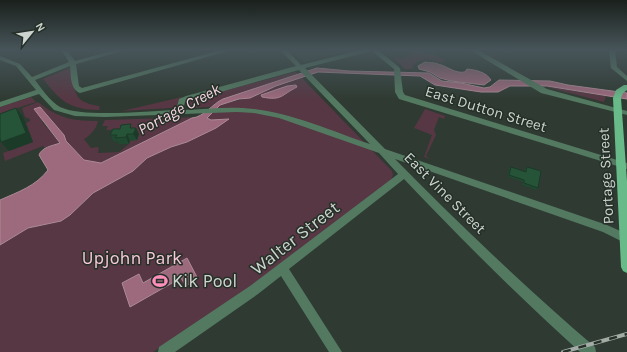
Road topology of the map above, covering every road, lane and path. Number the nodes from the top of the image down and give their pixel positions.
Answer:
1 (19, 66) edge
2 (64, 66) edge
3 (73, 66) edge
4 (169, 66) edge
5 (299, 66) edge
6 (321, 66) edge
7 (394, 66) edge
8 (500, 66) edge
9 (614, 66) edge
10 (304, 72) junction
11 (627, 78) edge
12 (30, 80) junction
13 (627, 87) edge
14 (41, 91) junction
15 (0, 105) edge
16 (179, 112) junction
17 (622, 112) edge
18 (380, 151) junction
19 (623, 165) edge
20 (404, 174) junction
21 (626, 238) edge
22 (627, 267) edge
23 (283, 269) junction
24 (164, 352) edge
25 (336, 352) edge
26 (590, 352) edge

1 - 12 street
2 - 12 street
3 - 4 street
5 - 10 street, East Vine Street
6 - 10 street
7 - 19 street, East Dutton Street
8 - 17 street
9 - 11 street
10 - 16 street
10 - 18 street, East Vine Street
12 - 14 street
13 - 17 main road, Portage Street
14 - 15 street
14 - 16 street
16 - 18 street
17 - 19 main road, Portage Street
18 - 20 street, East Vine Street
18 - 21 street
19 - 21 main road, Portage Street
20 - 23 street, Walter Street
20 - 26 street, East Vine Street
21 - 22 main road, Portage Street
23 - 24 street, Walter Street
23 - 25 street

